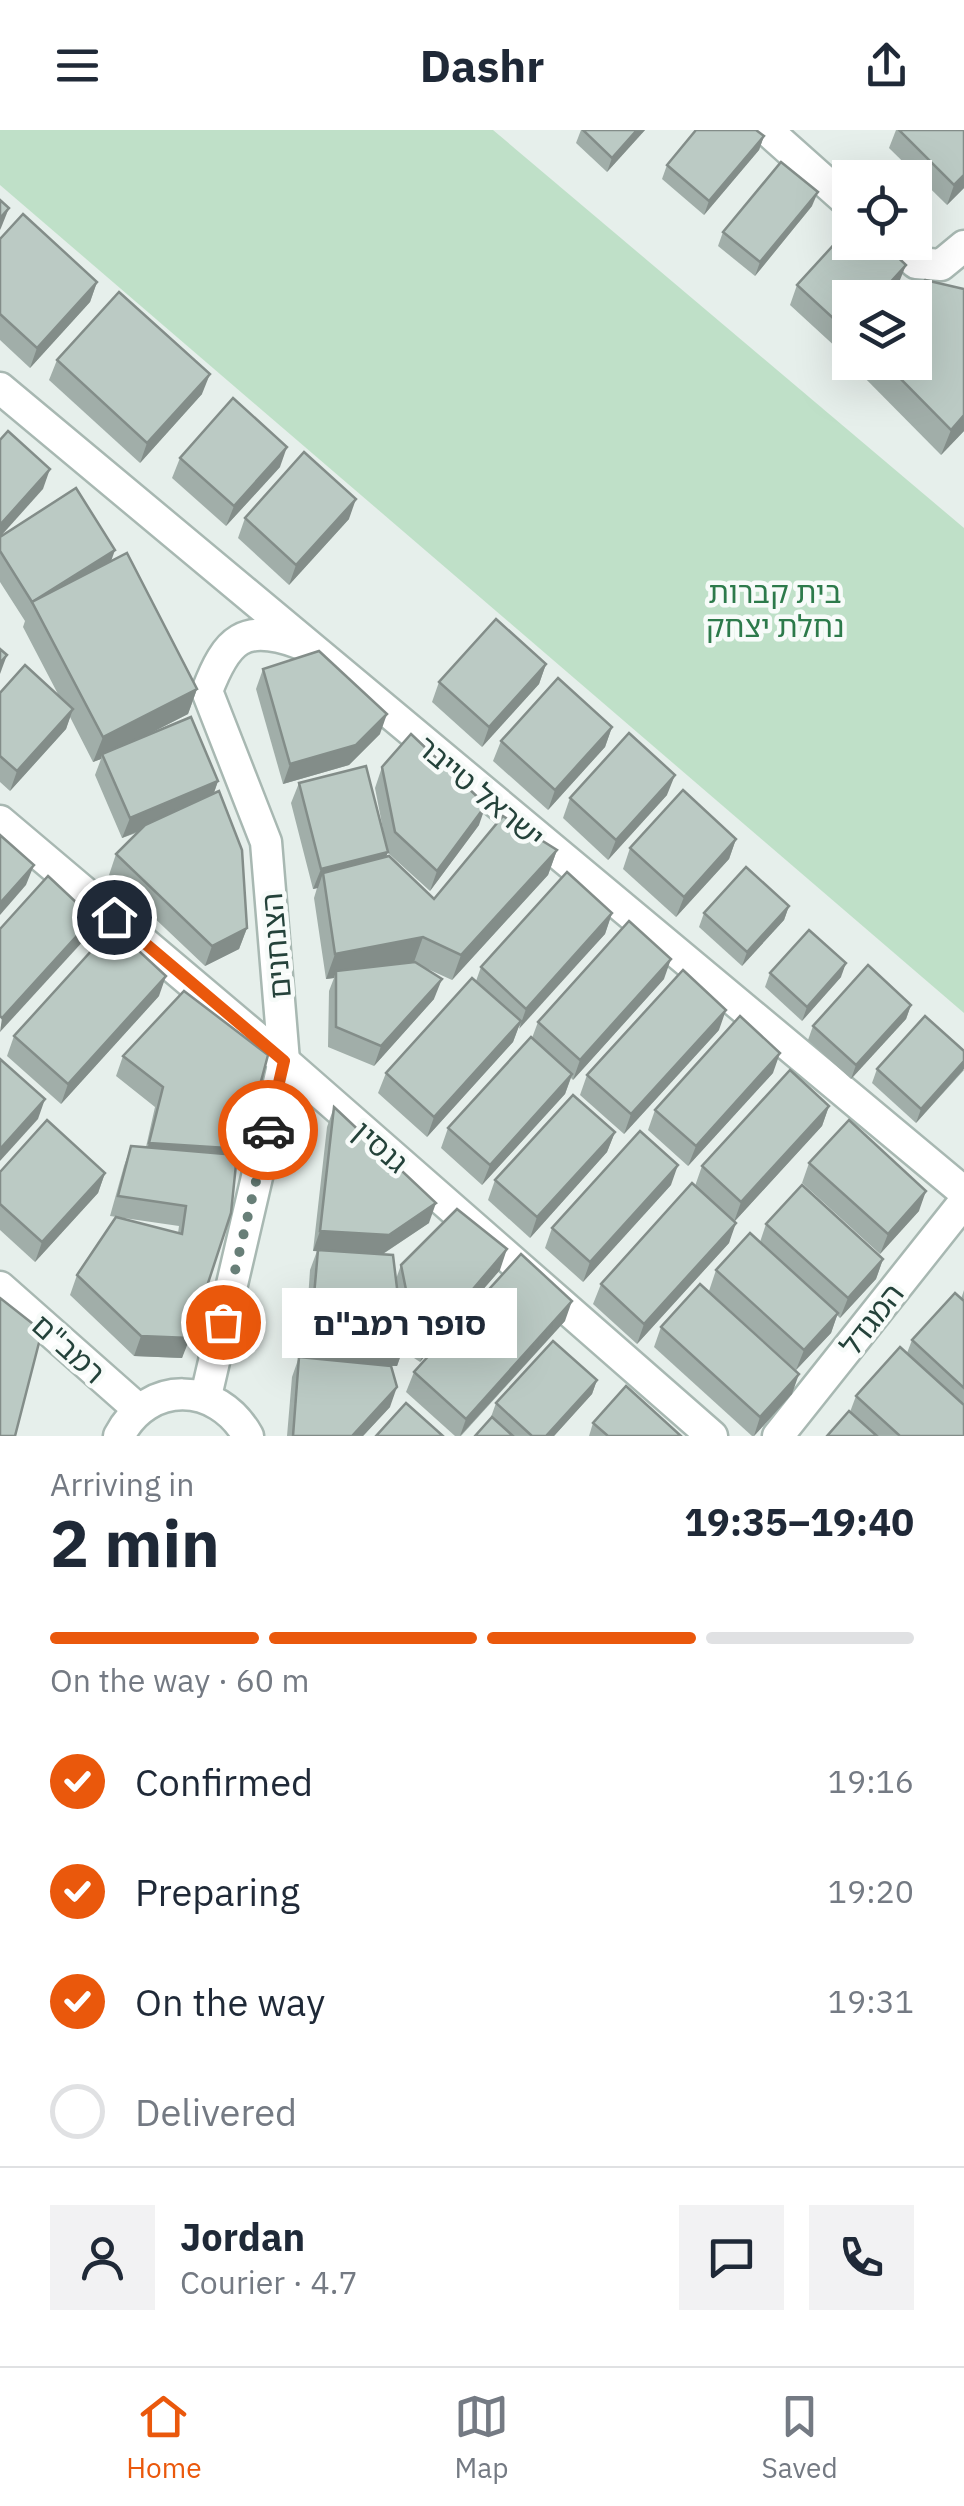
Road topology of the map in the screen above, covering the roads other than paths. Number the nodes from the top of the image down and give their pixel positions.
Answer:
1 (767, 130) edge
2 (832, 188) edge
3 (964, 246) edge
4 (912, 260) edge
5 (0, 388) edge
6 (306, 646) junction
7 (0, 820) edge
8 (284, 1061) junction
9 (964, 1192) edge
10 (964, 1202) edge
11 (0, 1287) edge
12 (206, 1396) junction
13 (138, 1409) junction
14 (119, 1436) edge
15 (248, 1436) edge
16 (712, 1436) edge
17 (778, 1436) edge

1 - 2 street
3 - 4 street
5 - 6 street, ישראל טייבר
6 - 8 street, הצנחנים
6 - 9 street, ישראל טייבר
7 - 8 street, גנסין
8 - 12 street, הצנחנים
8 - 16 street, גנסין
10 - 17 street, המגדל
11 - 13 street, רמב"ם
12 - 13 street
12 - 15 street
13 - 14 street

